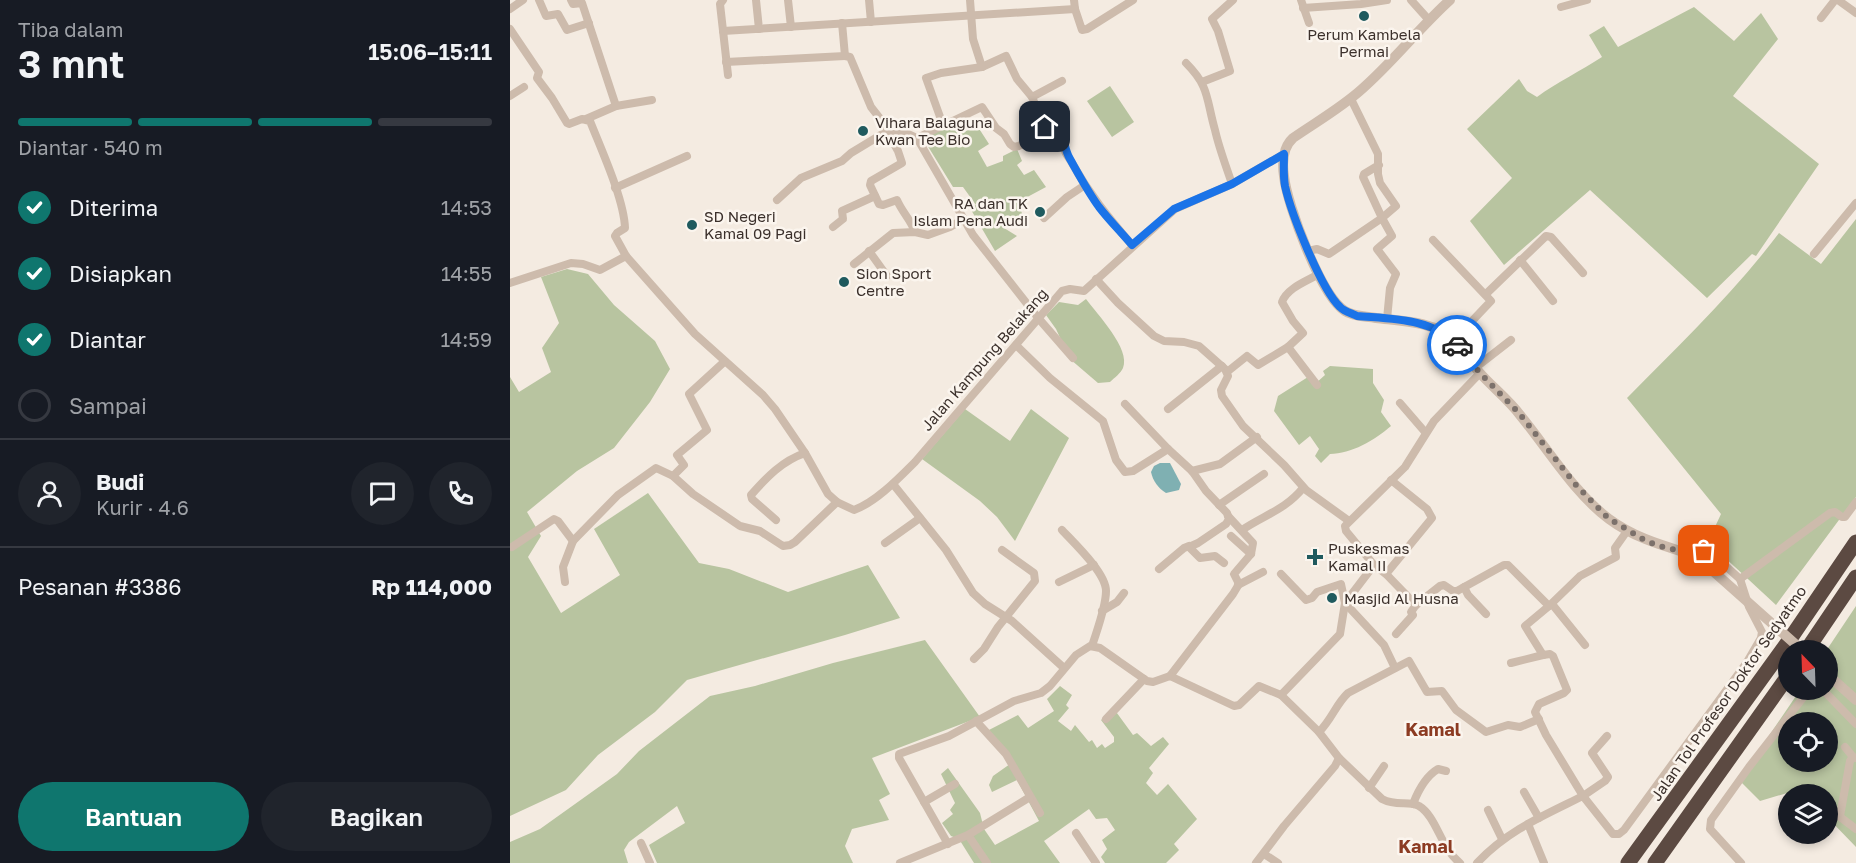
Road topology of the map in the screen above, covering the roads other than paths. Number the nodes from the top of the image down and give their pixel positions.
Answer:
1 (523, 0) edge
2 (539, 0) edge
3 (571, 0) edge
4 (723, 0) edge
5 (756, 0) edge
6 (788, 0) edge
7 (869, 0) edge
8 (970, 0) edge
9 (1133, 0) edge
10 (1233, 0) edge
11 (1387, 0) edge
12 (1411, 0) edge
13 (1450, 0) edge
14 (1587, 0) edge
15 (1837, 0) edge
16 (1075, 2) edge
17 (1849, 3) edge
18 (1302, 4) edge
19 (1562, 7) dead end
20 (510, 9) edge
21 (1856, 13) edge
22 (972, 16) junction
23 (1821, 18) dead end
24 (1428, 19) junction
25 (871, 22) junction
26 (589, 23) junction
27 (842, 23) junction
28 (1309, 23) dead end
29 (791, 27) junction
30 (510, 28) edge
31 (759, 28) junction
32 (723, 31) junction
33 (845, 56) junction
34 (726, 62) junction
35 (1186, 63) dead end
36 (982, 67) junction
37 (728, 75) dead end
38 (1062, 81) dead end
39 (1202, 82) junction
40 (524, 87) dead end
41 (510, 96) edge
42 (1032, 97) junction
43 (1351, 99) junction
44 (652, 100) dead end
45 (616, 106) junction
46 (586, 119) junction
47 (943, 125) junction
48 (1046, 128) junction
49 (888, 131) junction
50 (917, 138) junction
51 (1284, 154) junction
52 (687, 156) dead end
53 (1379, 165) junction
54 (1232, 184) junction
55 (1085, 185) junction
56 (615, 188) junction
57 (875, 196) junction
58 (777, 201) dead end
59 (1856, 203) edge
60 (1044, 218) dead end
61 (1382, 218) junction
62 (962, 220) junction
63 (833, 227) dead end
64 (915, 232) junction
65 (1433, 240) dead end
66 (1132, 245) junction
67 (869, 251) junction
68 (1308, 251) junction
69 (1814, 254) dead end
70 (626, 256) junction
71 (1520, 260) junction
72 (854, 264) dead end
73 (1583, 273) dead end
74 (1319, 274) junction
75 (887, 276) dead end
76 (1096, 279) junction
77 (510, 283) edge
78 (1486, 294) junction
79 (1554, 301) dead end
80 (1039, 319) junction
81 (1387, 319) junction
82 (1454, 340) junction
83 (1511, 340) dead end
84 (1016, 345) junction
85 (1288, 347) junction
86 (1073, 358) dead end
87 (724, 362) junction
88 (1224, 369) junction
89 (1478, 370) junction
90 (1317, 385) dead end
91 (1400, 403) dead end
92 (1125, 404) dead end
93 (1168, 409) dead end
94 (1425, 432) junction
95 (1257, 437) junction
96 (1167, 449) junction
97 (805, 453) junction
98 (1192, 471) junction
99 (1264, 474) dead end
100 (673, 477) junction
101 (1391, 480) junction
102 (892, 484) junction
103 (1303, 488) junction
104 (837, 502) junction
105 (1856, 502) edge
106 (1220, 505) junction
107 (1228, 516) junction
108 (920, 518) junction
109 (776, 520) dead end
110 (1349, 521) junction
111 (1062, 530) dead end
112 (1242, 530) junction
113 (1627, 531) junction
114 (1231, 536) dead end
115 (573, 541) junction
116 (1856, 542) edge
117 (885, 543) dead end
118 (1189, 546) junction
119 (512, 547) dead end
120 (1002, 550) dead end
121 (1251, 554) junction
122 (1691, 554) junction
123 (1224, 563) dead end
124 (1094, 565) junction
125 (1374, 565) junction
126 (1160, 569) dead end
127 (1263, 572) dead end
128 (1281, 574) dead end
129 (1386, 574) junction
130 (1856, 577) edge
131 (1740, 579) junction
132 (565, 582) dead end
133 (1059, 582) dead end
134 (1238, 585) junction
135 (1464, 587) junction
136 (1124, 593) dead end
137 (1345, 603) junction
138 (1416, 605) junction
139 (1551, 605) junction
140 (1102, 611) junction
141 (1486, 614) dead end
142 (1008, 617) junction
143 (1396, 634) dead end
144 (1791, 640) edge
145 (1812, 640) edge
146 (1586, 645) dead end
147 (1092, 646) junction
148 (1543, 655) junction
149 (974, 659) dead end
150 (1511, 663) dead end
151 (1064, 668) junction
152 (1395, 668) junction
153 (1170, 676) junction
154 (1144, 679) junction
155 (1838, 684) edge
156 (1778, 690) edge
157 (1281, 695) junction
158 (1801, 700) edge
159 (1833, 700) edge
160 (1856, 700) edge
161 (1106, 719) dead end
162 (1539, 719) junction
163 (978, 720) junction
164 (1856, 724) edge
165 (1319, 732) junction
166 (1607, 736) dead end
167 (1845, 747) dead end
168 (1339, 758) junction
169 (1855, 758) edge
170 (1384, 766) dead end
171 (1446, 771) dead end
172 (955, 784) dead end
173 (1369, 788) junction
174 (1524, 792) dead end
175 (1583, 796) junction
176 (1030, 797) junction
177 (924, 802) junction
178 (1413, 804) junction
179 (1488, 810) dead end
180 (1040, 813) dead end
181 (1840, 816) joint
182 (1539, 818) junction
183 (1528, 824) junction
184 (1856, 829) edge
185 (1076, 833) dead end
186 (968, 835) junction
187 (1502, 839) junction
188 (642, 843) dead end
189 (948, 844) junction
190 (1264, 854) junction
191 (650, 863) edge
192 (900, 863) edge
193 (987, 863) edge
194 (1096, 863) edge
195 (1256, 863) edge
196 (1278, 863) edge
197 (1460, 863) edge
198 (1477, 863) edge
199 (1544, 863) edge
200 (1628, 863) edge
201 (1655, 863) edge
202 (1741, 863) edge

1 - 20 street
2 - 26 street
3 - 26 street
4 - 32 street
5 - 31 street
6 - 29 street
7 - 25 street
8 - 22 street
9 - 16 street
10 - 39 street
11 - 18 street
12 - 24 street
13 - 24 street, Jalan Kampung Belakang
14 - 19 street
15 - 17 street
15 - 23 street
16 - 22 street
17 - 21 street
18 - 28 street
22 - 25 street
22 - 36 street
24 - 43 street, Jalan Kampung Belakang
25 - 27 street
26 - 45 street
27 - 29 street
27 - 33 street
29 - 31 street
30 - 46 street
31 - 32 street
32 - 34 street
33 - 34 street
33 - 49 street
34 - 37 street
35 - 39 street
36 - 42 street
36 - 47 street
38 - 42 street
39 - 54 street
40 - 41 street
42 - 48 street
43 - 51 street, Jalan Kampung Belakang
43 - 53 street
44 - 45 street
45 - 46 street
46 - 56 street
47 - 48 street
47 - 50 street
48 - 55 street
49 - 50 street
49 - 57 street
49 - 58 street
50 - 62 street
51 - 54 street, Jalan Kampung Belakang
51 - 68 street
52 - 56 street
53 - 61 street
53 - 61 street
54 - 66 street, Jalan Kampung Belakang
55 - 60 street
55 - 66 street
56 - 70 street
57 - 63 street
57 - 64 street
59 - 69 street
61 - 68 street
61 - 81 street
62 - 64 street
62 - 80 street
64 - 67 street
65 - 78 street
66 - 76 street, Jalan Kampung Belakang
67 - 72 street
67 - 75 street
68 - 74 street
70 - 77 street
70 - 87 street
71 - 73 street
71 - 78 street
71 - 79 street
74 - 81 street
74 - 85 street
76 - 80 street, Jalan Kampung Belakang
76 - 88 street
78 - 82 street
80 - 84 street, Jalan Kampung Belakang
80 - 86 street
81 - 82 street
82 - 89 street
83 - 89 street
84 - 96 street
84 - 102 street, Jalan Kampung Belakang
85 - 88 street
85 - 90 street
87 - 97 street
87 - 100 street
88 - 93 street
88 - 95 street
89 - 94 street
89 - 113 street
91 - 94 street
92 - 96 street
94 - 101 street
95 - 98 street
95 - 103 street
96 - 98 street
97 - 104 street
97 - 109 street
98 - 106 street
99 - 106 street
100 - 104 street
100 - 115 street
101 - 110 street
101 - 129 street
102 - 104 street, Jalan Kampung Belakang
102 - 108 street
103 - 110 street
103 - 112 street
105 - 131 street
106 - 107 street
107 - 112 street
107 - 118 street
108 - 117 street
108 - 142 street
110 - 125 street
111 - 124 street
112 - 121 street
113 - 122 street
113 - 139 street
114 - 121 street
115 - 119 street
115 - 132 street
116 - 200 highway, Jalan Tol Profesor Doktor Sedyatmo
118 - 123 street
118 - 126 street
120 - 142 street
121 - 134 street
122 - 131 street
122 - 144 street, bridge
124 - 133 street
124 - 140 street
125 - 129 street
125 - 137 street
127 - 134 street
128 - 137 street
129 - 138 street
130 - 145 highway
131 - 175 street
134 - 153 street
135 - 138 street
135 - 139 street
135 - 141 street
136 - 140 street
137 - 152 street
137 - 157 street
138 - 143 street
139 - 146 street
139 - 148 street
140 - 147 street
142 - 149 street
142 - 151 street
147 - 151 street
147 - 154 street
148 - 150 street
148 - 162 street
151 - 163 street
152 - 162 street
152 - 165 street
153 - 154 street
153 - 157 street
154 - 161 street
155 - 160 street
156 - 201 highway
157 - 165 street
158 - 202 street
159 - 164 street
162 - 175 street
163 - 176 street
163 - 177 street
165 - 168 street
166 - 175 street
167 - 169 street
168 - 173 street
168 - 190 street
169 - 181 street
170 - 173 street
171 - 178 street
172 - 177 street
173 - 178 street
174 - 182 street
175 - 182 street
176 - 180 street
176 - 186 street
177 - 189 street
178 - 197 street
179 - 187 street
181 - 184 street
182 - 183 street
183 - 187 street
183 - 199 street
185 - 194 street
186 - 189 street
186 - 193 street
187 - 198 street
188 - 191 street
189 - 192 street
190 - 195 street
190 - 196 street

